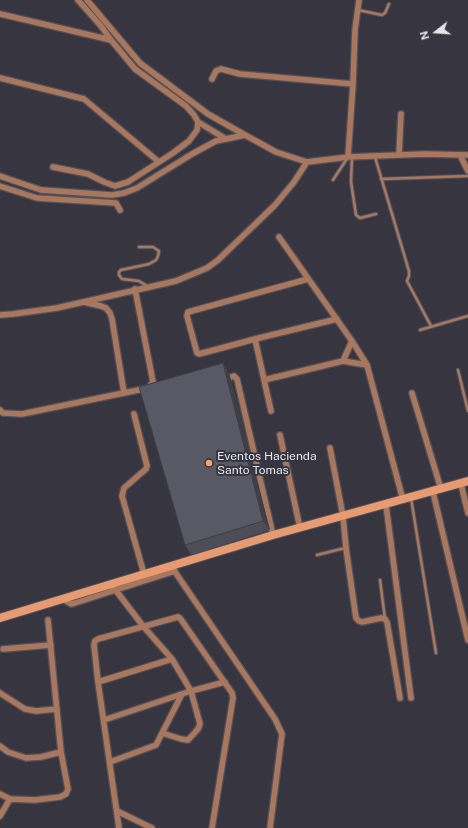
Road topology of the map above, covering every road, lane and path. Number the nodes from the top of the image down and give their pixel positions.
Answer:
1 (78, 0) edge
2 (87, 0) edge
3 (359, 0) edge
4 (389, 4) dead end
5 (358, 10) junction
6 (0, 14) edge
7 (111, 40) junction
8 (0, 78) edge
9 (212, 79) dead end
10 (353, 84) junction
11 (401, 114) dead end
12 (198, 122) junction
13 (245, 135) junction
14 (226, 139) junction
15 (399, 155) junction
16 (460, 155) junction
17 (468, 155) edge
18 (374, 156) junction
19 (350, 157) junction
20 (159, 162) junction
21 (307, 162) junction
22 (53, 166) dead end
23 (468, 171) edge
24 (0, 176) edge
25 (468, 176) edge
26 (381, 179) junction
27 (333, 180) dead end
28 (0, 186) edge
29 (120, 210) dead end
30 (376, 214) dead end
31 (280, 237) dead end
32 (139, 247) dead end
33 (308, 279) junction
34 (148, 287) junction
35 (135, 289) junction
36 (84, 302) junction
37 (0, 315) edge
38 (468, 316) edge
39 (337, 319) junction
40 (431, 326) junction
41 (420, 330) dead end
42 (255, 339) junction
43 (352, 341) junction
44 (343, 361) junction
45 (367, 365) junction
46 (458, 370) dead end
47 (219, 380) edge
48 (264, 380) junction
49 (124, 393) junction
50 (412, 393) dead end
51 (0, 410) edge
52 (271, 411) dead end
53 (468, 411) edge
54 (134, 414) dead end
55 (280, 435) dead end
56 (330, 448) dead end
57 (464, 483) edge
58 (437, 490) junction
59 (407, 499) junction
60 (386, 505) junction
61 (468, 513) edge
62 (343, 516) junction
63 (300, 528) junction
64 (270, 534) junction
65 (346, 548) junction
66 (317, 555) dead end
67 (173, 569) junction
68 (144, 574) junction
69 (380, 580) dead end
70 (113, 587) junction
71 (0, 618) edge
72 (48, 620) dead end
73 (385, 620) junction
74 (142, 626) junction
75 (468, 640) edge
76 (50, 645) junction
77 (3, 649) dead end
78 (436, 653) dead end
79 (172, 659) junction
80 (98, 682) junction
81 (225, 682) junction
82 (191, 690) junction
83 (0, 693) edge
84 (182, 694) junction
85 (400, 698) dead end
86 (411, 698) dead end
87 (57, 709) junction
88 (104, 720) junction
89 (162, 733) junction
90 (0, 746) edge
91 (61, 752) junction
92 (110, 762) junction
93 (0, 794) edge
94 (10, 799) junction
95 (117, 811) junction
96 (0, 816) edge
97 (120, 828) edge
98 (152, 828) edge
99 (212, 828) edge
100 (270, 828) edge

1 - 7 street
2 - 13 street
3 - 5 street
4 - 5 lane
5 - 10 street
6 - 7 street
7 - 12 street
8 - 20 street
9 - 10 street
10 - 19 street
11 - 15 street
12 - 14 street
12 - 20 street
13 - 14 street
13 - 21 street
14 - 24 street
15 - 16 street
15 - 18 street
16 - 17 street
16 - 23 street
18 - 19 street
18 - 26 lane
19 - 21 street
19 - 27 lane
19 - 30 lane
20 - 22 street
21 - 34 street
25 - 26 lane
26 - 40 lane
28 - 29 street
31 - 33 street
32 - 34 lane
33 - 39 street
33 - 42 street
34 - 35 street
35 - 36 street
35 - 49 street
36 - 37 street
36 - 49 street
38 - 40 lane
39 - 42 street
39 - 43 street
40 - 41 lane
42 - 48 street
43 - 44 street
43 - 45 street
44 - 45 street
44 - 48 street
45 - 59 street
46 - 53 lane
47 - 64 street
48 - 52 street
49 - 51 street
50 - 58 street
54 - 68 street
55 - 63 street
56 - 62 street
57 - 58 street
57 - 61 street
58 - 59 street
58 - 75 street
59 - 60 street
59 - 78 lane
60 - 62 street
60 - 86 street
62 - 63 street
62 - 65 street
63 - 64 street
64 - 67 street
65 - 66 lane
65 - 73 street
67 - 68 street
67 - 70 street
67 - 100 street
68 - 70 street
69 - 73 lane
70 - 71 street
70 - 74 street
72 - 76 street
73 - 85 street
74 - 79 street
74 - 80 street
74 - 81 street
76 - 77 street
76 - 87 street
79 - 80 street
79 - 82 street
80 - 88 street
81 - 82 street
81 - 99 street
82 - 84 street
82 - 89 street
83 - 87 street
84 - 88 street
84 - 89 street
87 - 91 street
88 - 92 street
89 - 92 street
90 - 91 street
91 - 94 street
92 - 95 street
93 - 94 street
94 - 96 street
95 - 97 street
95 - 98 street

